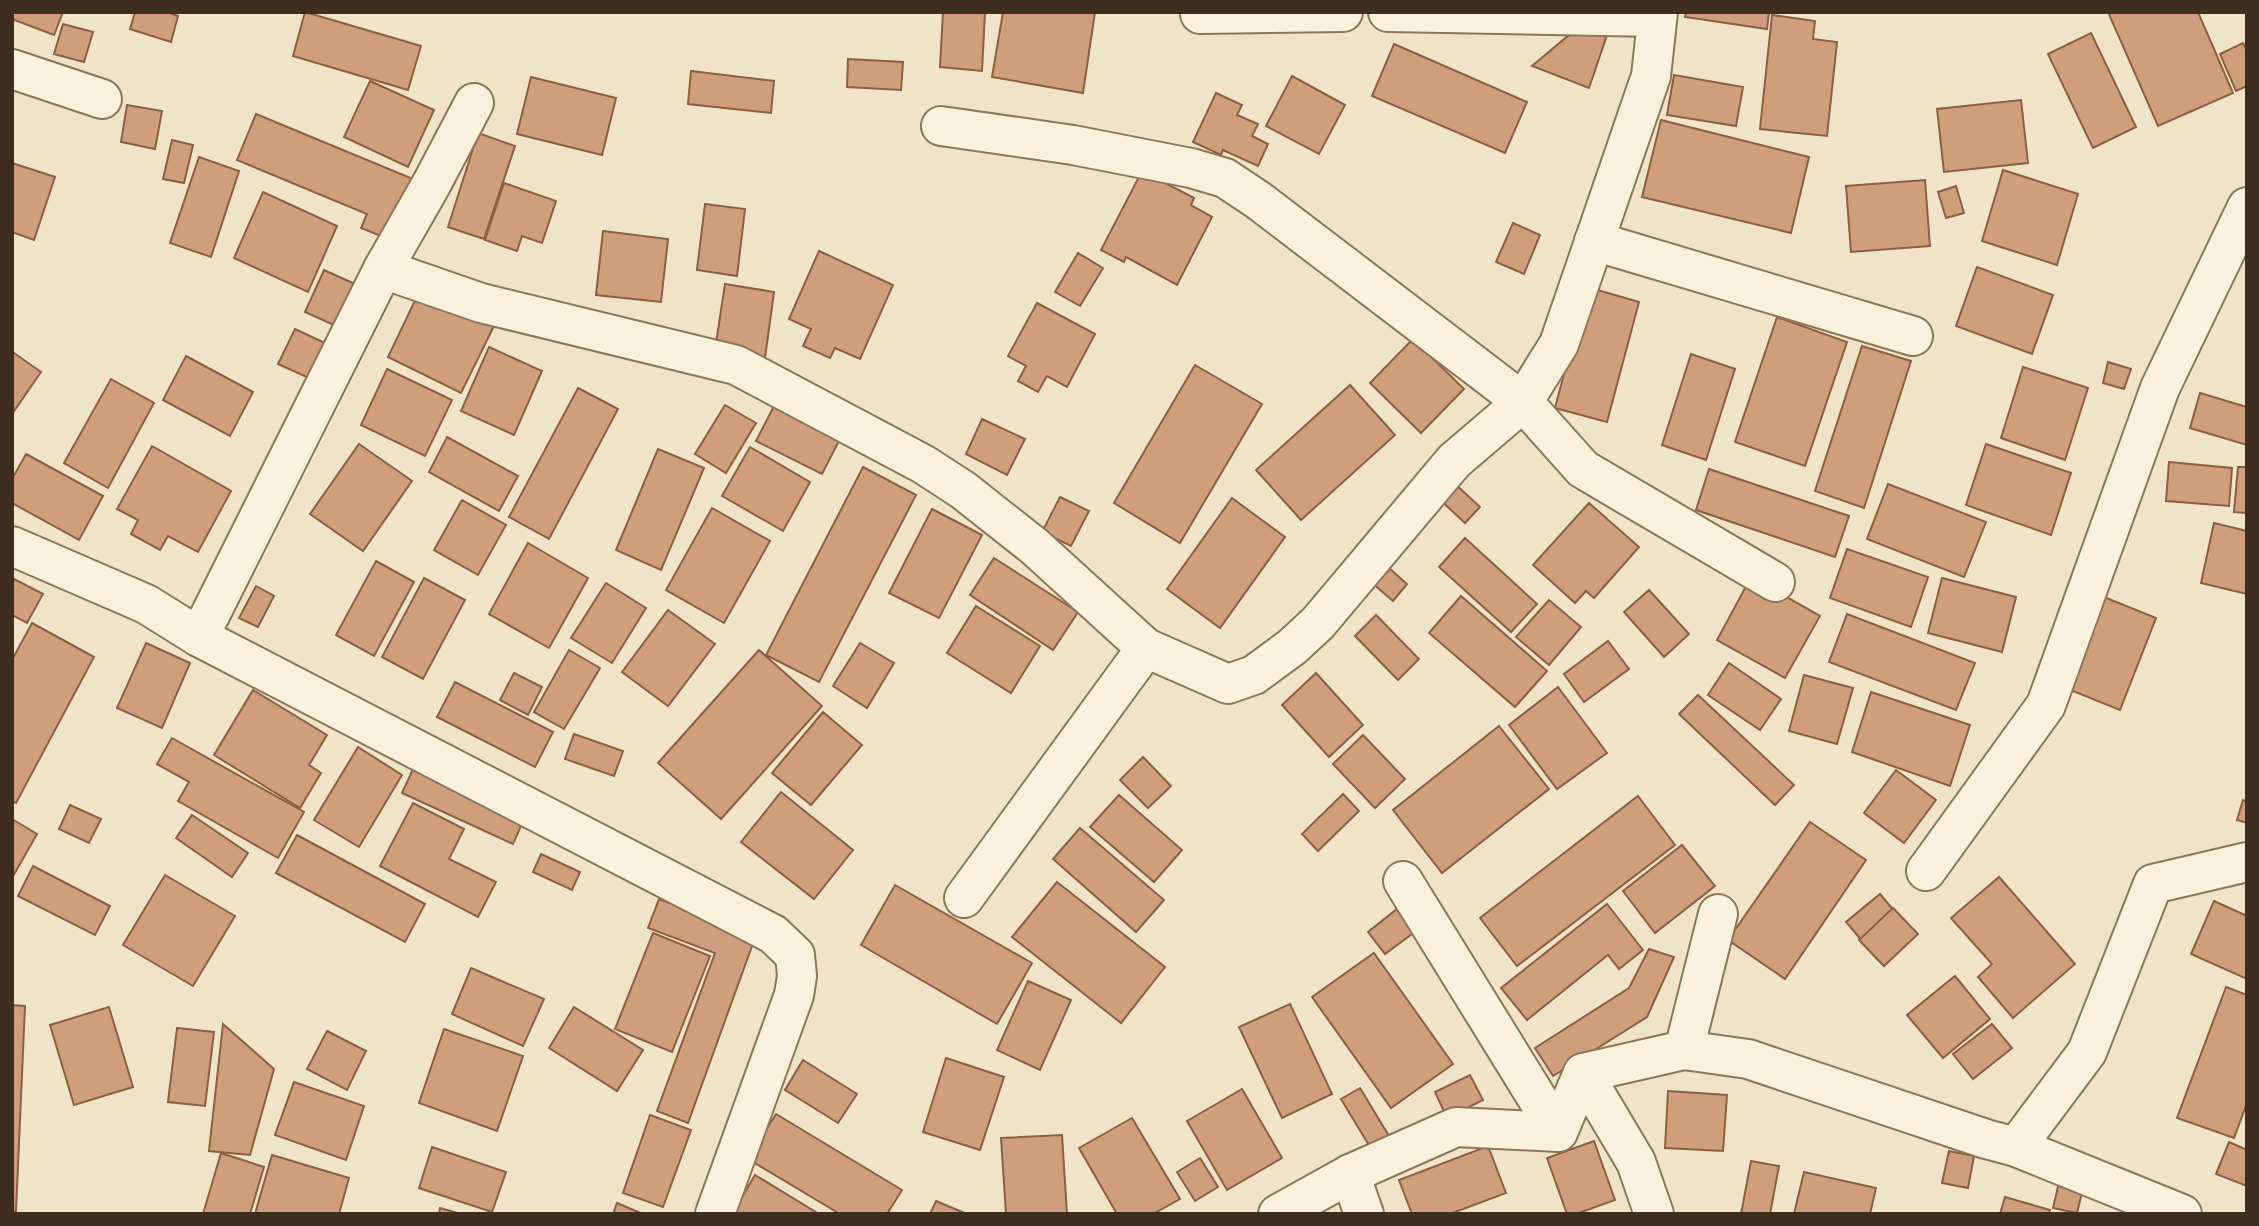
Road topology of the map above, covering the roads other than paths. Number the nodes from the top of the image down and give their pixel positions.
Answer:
1 (1343, 12) edge
2 (1388, 12) edge
3 (1200, 14) dead end
4 (1658, 15) edge
5 (12, 69) edge
6 (102, 99) dead end
7 (474, 103) dead end
8 (941, 126) dead end
9 (2247, 207) edge
10 (1594, 241) junction
11 (383, 269) junction
12 (1913, 336) dead end
13 (1523, 402) junction
14 (12, 546) edge
15 (1775, 582) dead end
16 (199, 637) junction
17 (1146, 648) junction
18 (2247, 862) edge
19 (1926, 871) dead end
20 (1403, 881) dead end
21 (964, 898) dead end
22 (1718, 914) dead end
23 (1684, 1050) junction
24 (1583, 1073) junction
25 (1558, 1132) junction
26 (2016, 1147) junction
27 (1350, 1174) junction
28 (715, 1214) edge
29 (1278, 1214) edge
30 (1364, 1214) edge
31 (1654, 1214) edge
32 (2182, 1214) edge

1 - 3 street
2 - 4 street
4 - 10 street
5 - 6 street
7 - 11 street
8 - 13 street
9 - 19 street
10 - 12 street
10 - 13 street
11 - 16 street
11 - 17 street
13 - 15 street
13 - 17 street
14 - 16 street
16 - 28 street
17 - 21 street
18 - 26 street
20 - 25 street
22 - 23 street
23 - 24 street
23 - 26 street
24 - 25 street
24 - 31 street
25 - 27 street
26 - 32 street
27 - 29 street
27 - 30 street

